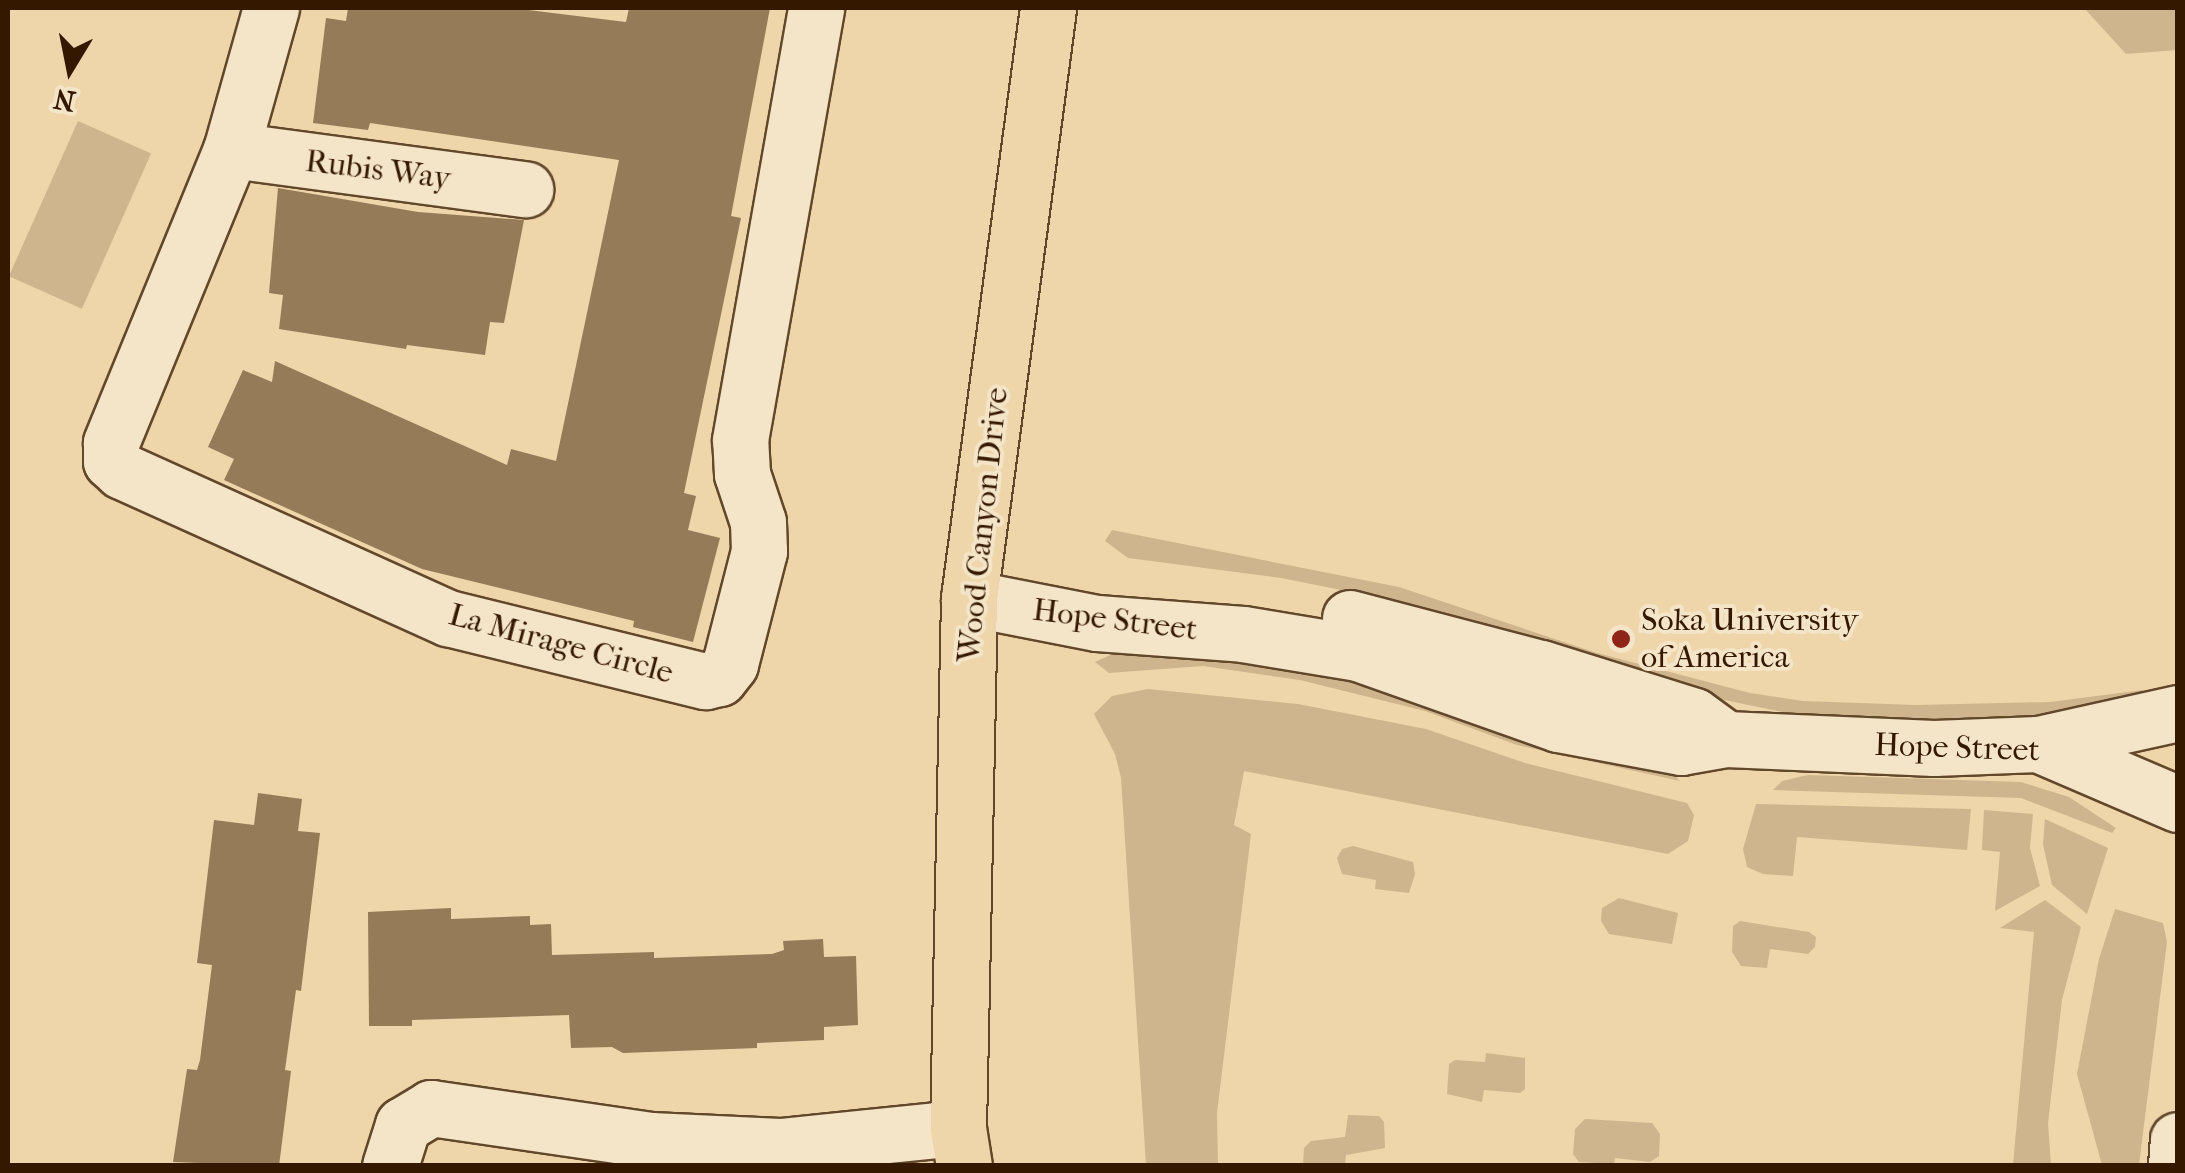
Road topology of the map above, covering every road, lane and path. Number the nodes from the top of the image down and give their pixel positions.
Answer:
1 (271, 8) edge
2 (816, 8) edge
3 (1048, 8) edge
4 (231, 150) junction
5 (525, 189) dead end
6 (969, 598) junction
7 (2178, 713) edge
8 (2038, 744) junction
9 (2178, 804) edge
10 (2178, 1140) edge
11 (396, 1145) edge
12 (961, 1147) edge
13 (2176, 1166) edge

1 - 4 street, La Mirage Circle
2 - 4 street, La Mirage Circle
3 - 6 main road, Wood Canyon Drive
4 - 5 street, Rubis Way
6 - 8 street, Hope Street
6 - 12 main road, Wood Canyon Drive
7 - 8 street
8 - 9 street, Hope Street
10 - 13 street
11 - 12 street

